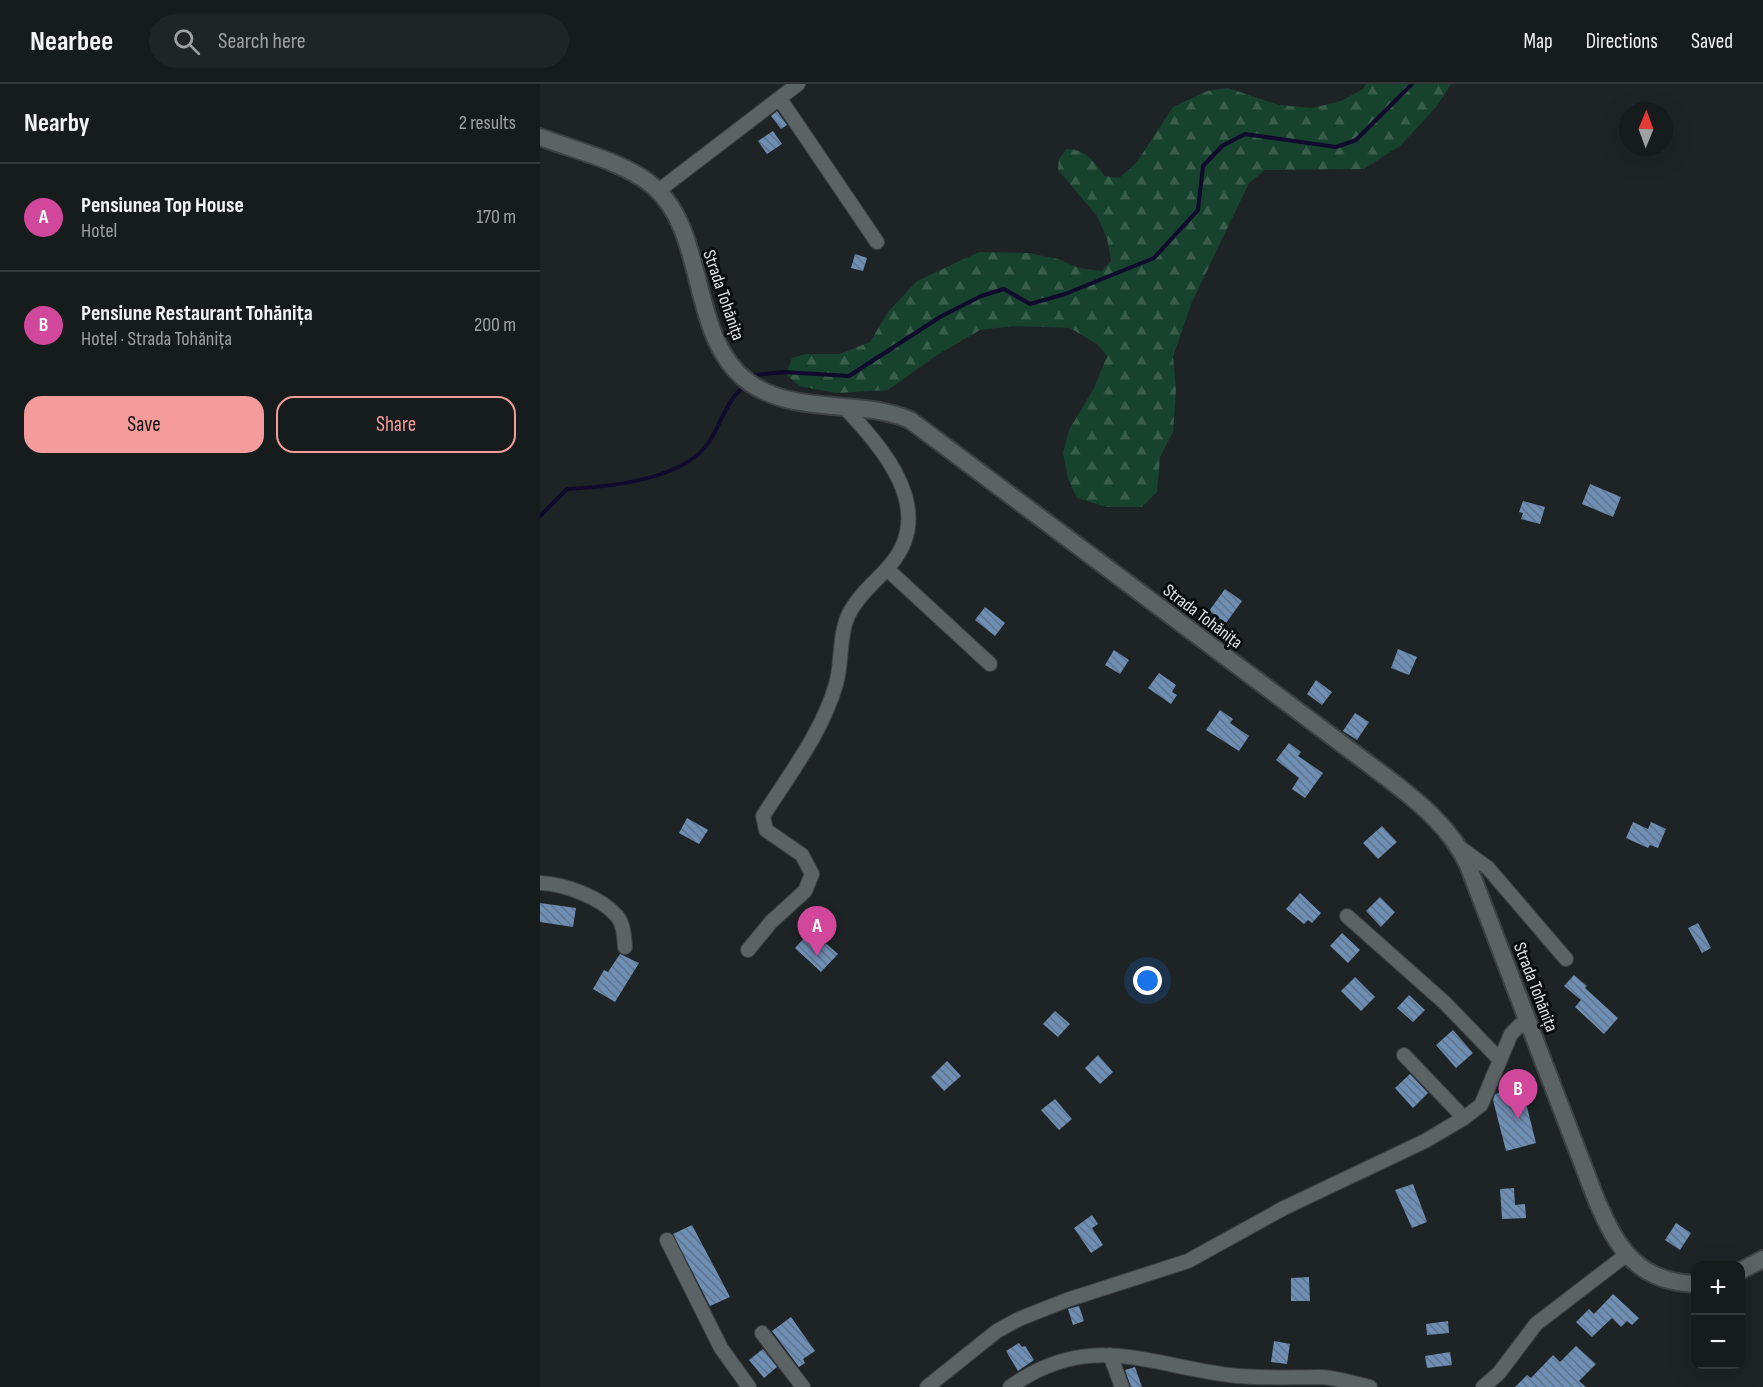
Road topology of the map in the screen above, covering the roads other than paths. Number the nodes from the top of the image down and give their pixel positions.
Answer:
1 (798, 84) edge
2 (780, 99) junction
3 (540, 137) edge
4 (658, 191) junction
5 (877, 242) dead end
6 (844, 407) junction
7 (887, 569) junction
8 (990, 664) dead end
9 (1459, 847) junction
10 (540, 883) edge
11 (1347, 916) dead end
12 (625, 947) dead end
13 (748, 950) dead end
14 (1566, 959) dead end
15 (1529, 1023) junction
16 (1404, 1055) dead end
17 (1500, 1060) junction
18 (1464, 1118) junction
19 (667, 1240) dead end
20 (1626, 1255) junction
21 (1763, 1259) edge
22 (1745, 1268) edge
23 (1691, 1283) edge
24 (762, 1333) dead end
25 (1110, 1355) junction
26 (1501, 1380) edge
27 (1024, 1383) edge
28 (749, 1387) edge
29 (803, 1387) edge
30 (927, 1387) edge
31 (1010, 1387) edge
32 (1122, 1387) edge
33 (1370, 1387) edge
34 (1483, 1387) edge

1 - 2 street
2 - 4 street
2 - 5 street
3 - 4 main road, Strada Tohănița
4 - 6 main road, Strada Tohănița
6 - 7 street
6 - 9 main road, Strada Tohănița
7 - 8 street
7 - 13 street
9 - 14 street
9 - 15 main road, Strada Tohănița
10 - 12 street
11 - 17 street
15 - 17 street
15 - 20 main road, Strada Tohănița
16 - 18 street
17 - 18 street
18 - 30 street
19 - 28 street
20 - 23 main road, Strada Tohănița
20 - 26 street
21 - 22 main road
24 - 29 street
25 - 27 street
25 - 32 street
25 - 33 street
26 - 34 street
27 - 31 street

